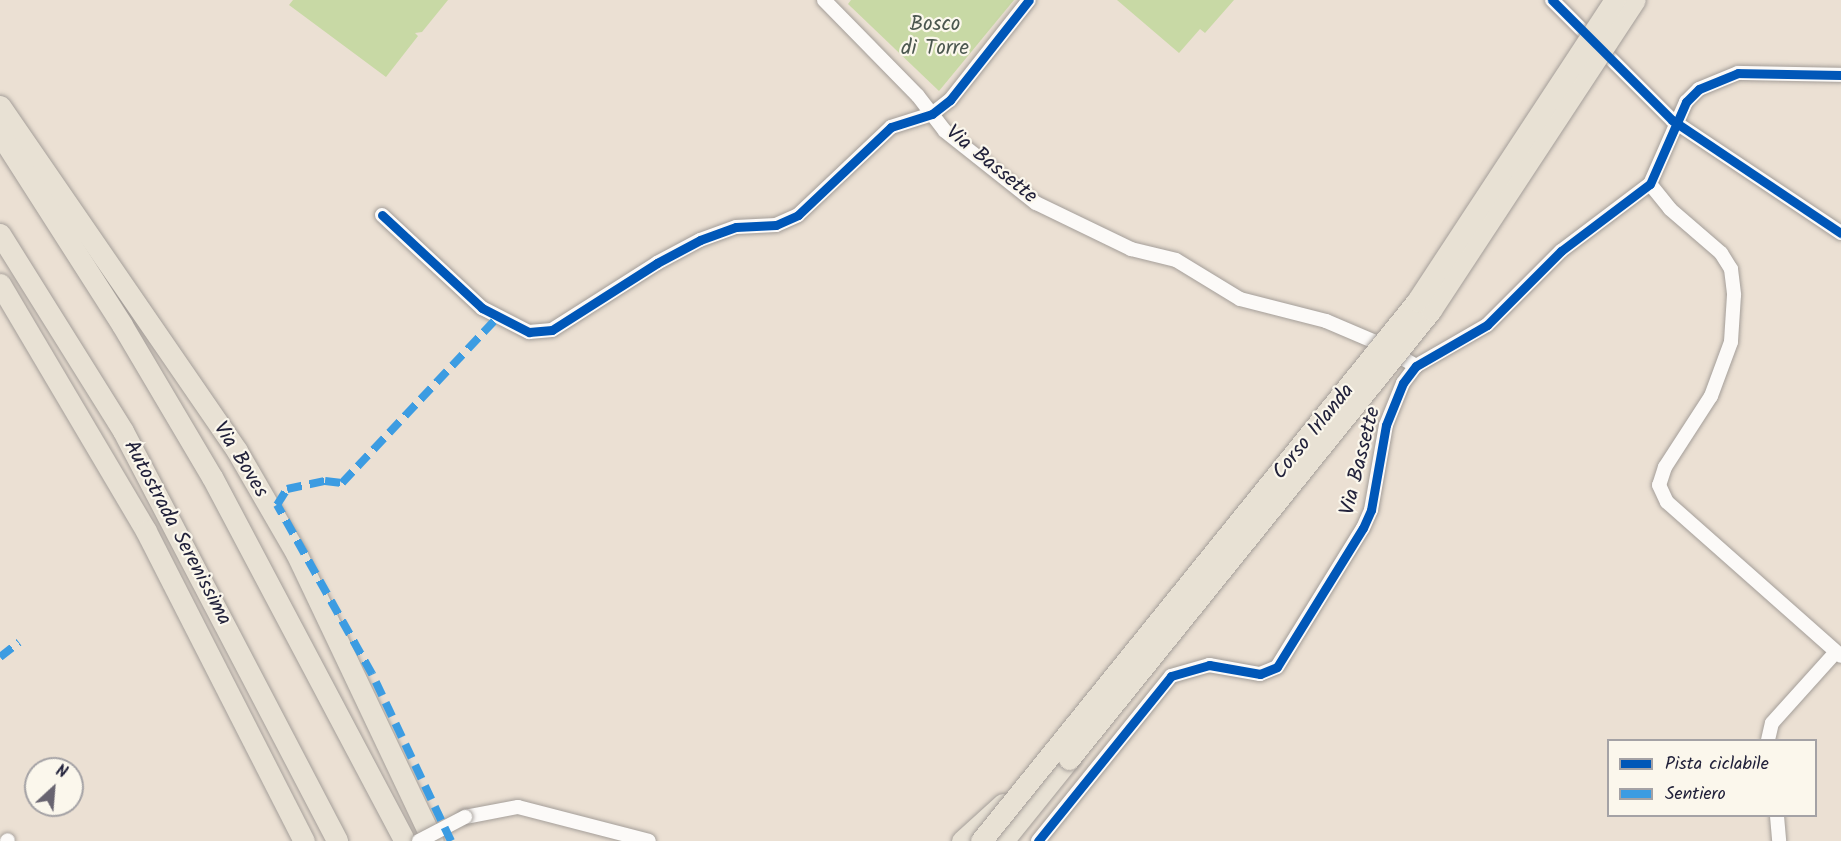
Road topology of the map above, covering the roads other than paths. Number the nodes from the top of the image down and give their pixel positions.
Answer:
1 (824, 0) edge
2 (1029, 0) edge
3 (1552, 0) edge
4 (1615, 0) edge
5 (1635, 0) edge
6 (1841, 75) edge
7 (0, 106) edge
8 (932, 114) junction
9 (1678, 125) junction
10 (0, 134) edge
11 (1650, 184) junction
12 (382, 215) dead end
13 (1841, 233) edge
14 (0, 234) edge
15 (0, 284) edge
16 (1416, 366) junction
17 (1838, 654) edge
18 (1768, 739) edge
19 (1069, 759) junction
20 (1032, 777) junction
21 (1777, 817) edge
22 (411, 839) edge
23 (304, 841) edge
24 (337, 841) edge
25 (433, 841) edge
26 (649, 841) edge
27 (962, 841) edge
28 (981, 841) edge
29 (1003, 841) edge
30 (1014, 841) edge
31 (1038, 841) edge
32 (1779, 841) edge

1 - 8 street, Via Bassette
2 - 8 street
3 - 9 street
4 - 20 highway, Corso Irlanda, bridge
5 - 19 highway, Corso Irlanda, bridge
6 - 9 street, Via Bassette
7 - 25 highway, Via Boves
8 - 12 street
8 - 16 street, Via Bassette
9 - 11 street, Via Bassette
9 - 13 street
10 - 22 highway, Via Boves
11 - 16 street, Via Bassette
11 - 17 street
14 - 24 highway, Autostrada Serenissima
15 - 23 highway, Autostrada Serenissima
16 - 31 street, Via Bassette
17 - 18 street
19 - 29 highway, Corso Irlanda
19 - 30 highway
20 - 27 highway, bridge
20 - 28 highway, Corso Irlanda, bridge
21 - 32 street
22 - 26 street, bridge

